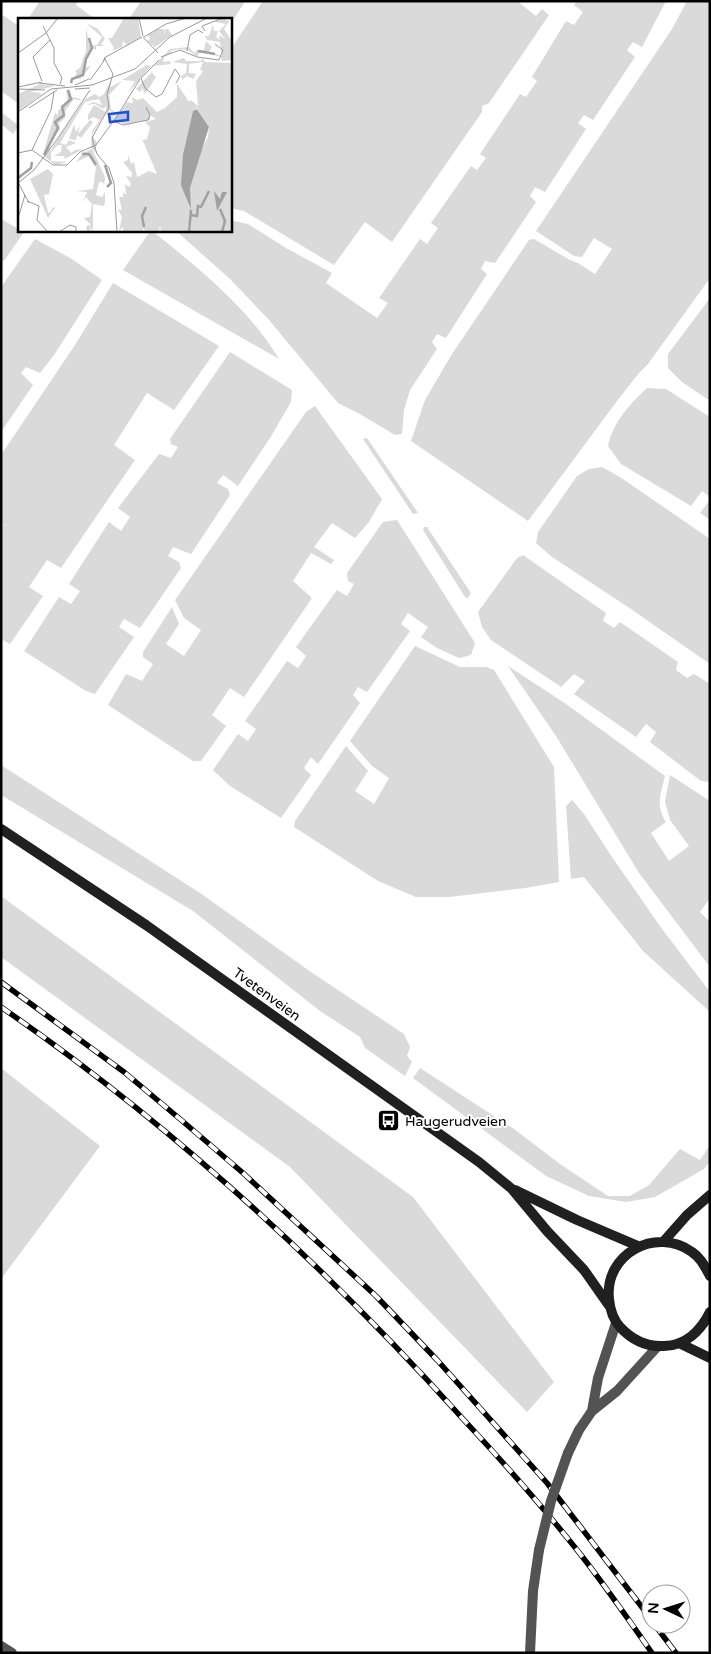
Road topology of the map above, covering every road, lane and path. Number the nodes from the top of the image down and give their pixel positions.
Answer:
1 (1, 829) edge
2 (512, 1189) junction
3 (710, 1195) edge
4 (664, 1241) junction
5 (638, 1246) junction
6 (710, 1276) edge
7 (610, 1307) junction
8 (710, 1312) edge
9 (616, 1323) junction
10 (679, 1343) junction
11 (658, 1346) junction
12 (710, 1358) edge
13 (592, 1411) junction
14 (1, 1646) edge
15 (12, 1653) edge
16 (530, 1653) edge

1 - 2 main road, Tvetenveien
2 - 5 main road, Tvetenveien
2 - 7 main road, Tvetenveien
3 - 4 main road
4 - 5 main road, Tvetenveien
4 - 6 main road, Tvetenveien
5 - 7 main road, Tvetenveien
7 - 9 main road, Tvetenveien
8 - 10 main road, Tvetenveien
9 - 11 main road, Tvetenveien
9 - 13 street
10 - 11 main road, Tvetenveien
10 - 12 main road
11 - 13 street
13 - 16 street, bridge
14 - 15 street

